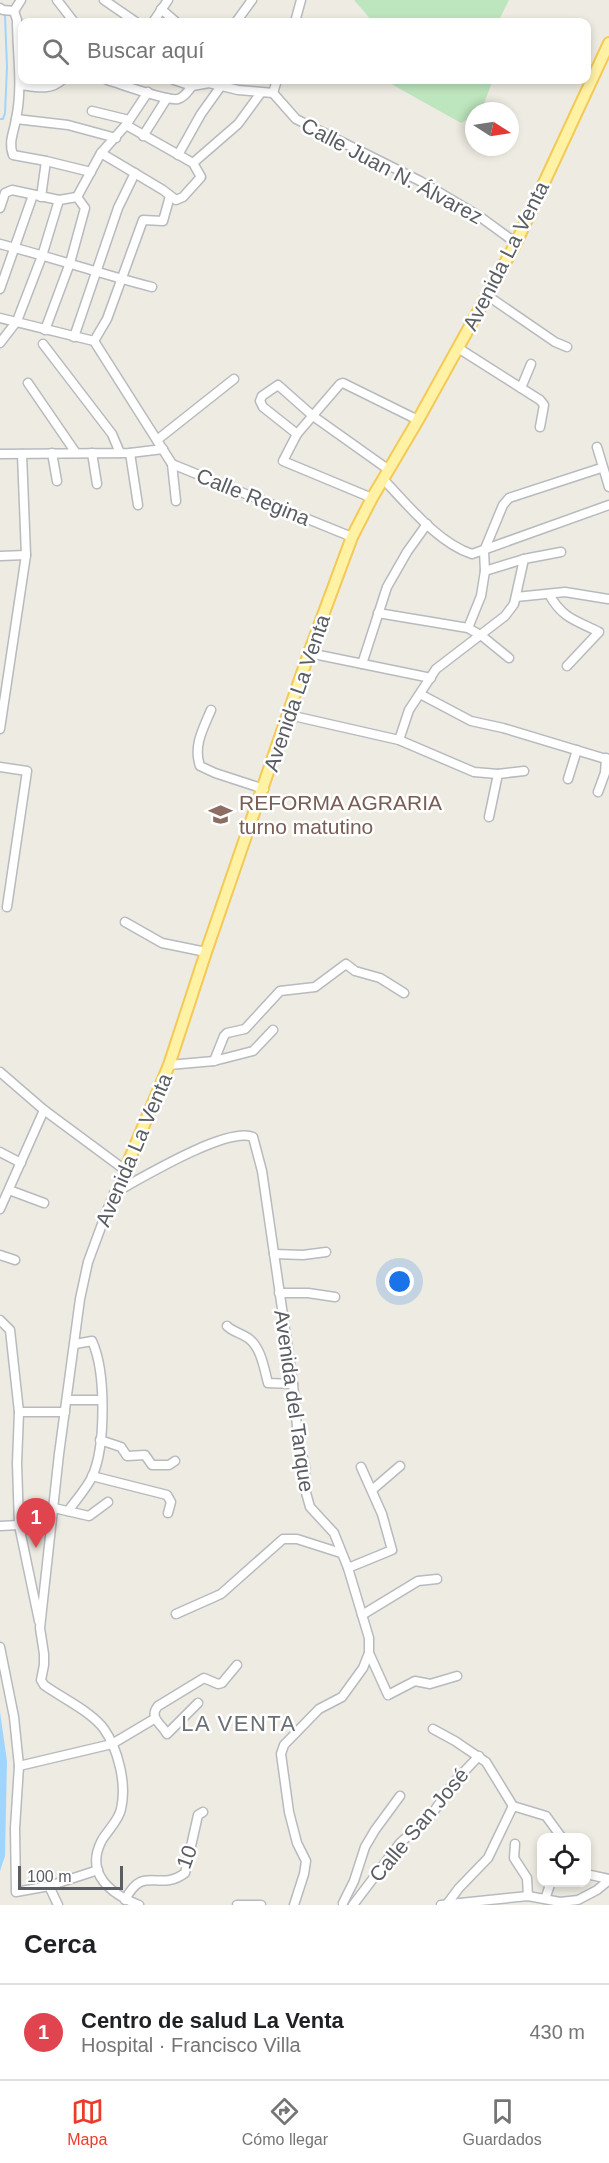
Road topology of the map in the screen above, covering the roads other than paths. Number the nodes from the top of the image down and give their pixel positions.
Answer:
1 (21, 0) edge
2 (57, 0) edge
3 (104, 0) edge
4 (168, 0) edge
5 (252, 0) edge
6 (301, 0) edge
7 (2, 9) edge
8 (161, 9) junction
9 (14, 11) junction
10 (71, 18) edge
11 (130, 18) edge
12 (155, 18) edge
13 (171, 18) edge
14 (241, 18) edge
15 (296, 18) edge
16 (18, 42) edge
17 (609, 43) edge
18 (591, 82) edge
19 (57, 84) edge
20 (121, 84) edge
21 (186, 84) edge
22 (203, 84) edge
23 (213, 84) edge
24 (276, 84) edge
25 (590, 84) edge
26 (20, 85) joint
27 (192, 86) junction
28 (221, 86) junction
29 (148, 92) junction
30 (273, 93) junction
31 (260, 94) junction
32 (167, 98) junction
33 (92, 111) dead end
34 (16, 119) junction
35 (128, 123) junction
36 (143, 136) junction
37 (116, 138) junction
38 (101, 153) junction
39 (177, 155) junction
40 (46, 161) junction
41 (193, 162) junction
42 (91, 172) junction
43 (135, 173) junction
44 (37, 196) junction
45 (77, 197) junction
46 (175, 198) junction
47 (59, 200) junction
48 (0, 208) edge
49 (516, 243) junction
50 (0, 244) edge
51 (16, 248) junction
52 (42, 256) junction
53 (70, 263) junction
54 (96, 273) junction
55 (120, 279) junction
56 (152, 287) dead end
57 (0, 289) edge
58 (488, 296) junction
59 (0, 318) edge
60 (17, 321) junction
61 (45, 330) junction
62 (74, 337) junction
63 (94, 341) junction
64 (0, 343) edge
65 (44, 344) dead end
66 (567, 347) dead end
67 (458, 348) junction
68 (531, 364) dead end
69 (234, 379) dead end
70 (28, 383) dead end
71 (521, 388) junction
72 (312, 416) junction
73 (418, 420) junction
74 (540, 427) dead end
75 (297, 434) junction
76 (157, 440) junction
77 (597, 447) dead end
78 (163, 448) junction
79 (52, 453) junction
80 (76, 453) junction
81 (92, 453) junction
82 (120, 453) junction
83 (130, 453) junction
84 (0, 454) edge
85 (22, 454) junction
86 (171, 464) junction
87 (602, 468) junction
88 (386, 474) junction
89 (57, 481) dead end
90 (97, 484) dead end
91 (609, 487) edge
92 (372, 498) junction
93 (176, 501) dead end
94 (138, 505) dead end
95 (609, 505) edge
96 (427, 525) junction
97 (352, 537) junction
98 (484, 551) junction
99 (561, 552) dead end
100 (26, 555) junction
101 (0, 556) edge
102 (524, 559) junction
103 (485, 571) junction
104 (549, 594) junction
105 (516, 597) junction
106 (608, 599) edge
107 (378, 613) junction
108 (468, 628) junction
109 (482, 636) junction
110 (309, 653) junction
111 (509, 658) dead end
112 (362, 664) junction
113 (567, 666) dead end
114 (431, 678) junction
115 (420, 694) junction
116 (211, 710) dead end
117 (289, 716) junction
118 (0, 729) edge
119 (399, 740) junction
120 (577, 750) junction
121 (608, 759) edge
122 (0, 766) edge
123 (524, 771) dead end
124 (498, 774) junction
125 (568, 779) dead end
126 (264, 789) junction
127 (598, 792) dead end
128 (489, 817) dead end
129 (8, 907) dead end
130 (125, 922) dead end
131 (206, 952) junction
132 (404, 993) dead end
133 (273, 1030) dead end
134 (214, 1061) junction
135 (169, 1065) junction
136 (0, 1072) edge
137 (44, 1110) junction
138 (0, 1152) edge
139 (21, 1163) junction
140 (125, 1170) junction
141 (5, 1193) edge
142 (114, 1193) junction
143 (44, 1203) dead end
144 (0, 1209) edge
145 (326, 1252) dead end
146 (274, 1254) junction
147 (0, 1255) edge
148 (15, 1260) dead end
149 (279, 1293) junction
150 (335, 1297) dead end
151 (0, 1320) edge
152 (227, 1326) dead end
153 (75, 1344) junction
154 (293, 1384) junction
155 (67, 1400) junction
156 (102, 1400) junction
157 (19, 1412) junction
158 (65, 1412) junction
159 (100, 1440) junction
160 (175, 1461) dead end
161 (400, 1466) dead end
162 (361, 1467) dead end
163 (92, 1476) junction
164 (372, 1490) junction
165 (108, 1502) dead end
166 (62, 1509) junction
167 (168, 1513) dead end
168 (19, 1525) junction
169 (0, 1526) edge
170 (341, 1553) junction
171 (348, 1568) junction
172 (437, 1579) dead end
173 (176, 1614) dead end
174 (362, 1615) junction
175 (40, 1628) junction
176 (0, 1647) edge
177 (369, 1653) junction
178 (237, 1665) dead end
179 (457, 1676) dead end
180 (198, 1703) dead end
181 (154, 1719) junction
182 (433, 1729) dead end
183 (112, 1744) junction
184 (479, 1756) junction
185 (19, 1767) junction
186 (400, 1796) dead end
187 (513, 1806) junction
188 (204, 1812) dead end
189 (558, 1833) edge
190 (516, 1844) dead end
191 (98, 1870) junction
192 (591, 1875) edge
193 (609, 1879) edge
194 (49, 1886) junction
195 (547, 1887) edge
196 (536, 1899) edge
197 (125, 1900) junction
198 (341, 1904) edge
199 (444, 1904) edge
200 (57, 1905) edge
201 (139, 1905) edge
202 (237, 1905) edge
203 (261, 1905) edge
204 (294, 1905) edge
205 (354, 1905) edge

1 - 9 street
2 - 10 street
3 - 11 street
4 - 8 street
5 - 14 street
6 - 15 street
7 - 9 street
8 - 12 street
8 - 13 street
9 - 16 street
17 - 18 main road, Avenida La Venta
19 - 26 street
20 - 29 street
21 - 27 street
22 - 27 street
23 - 28 street
24 - 30 street
25 - 49 main road, Avenida La Venta
26 - 34 street
27 - 32 street
28 - 31 street
28 - 39 street
29 - 32 street
29 - 35 street
30 - 31 street
30 - 49 street, Calle Juan N. Álvarez
31 - 41 street
32 - 36 street
33 - 35 street
34 - 37 street
34 - 40 street
35 - 36 street
35 - 37 street
36 - 39 street
37 - 38 street
38 - 42 street
38 - 43 street
39 - 41 street
40 - 42 street
40 - 44 street
41 - 46 street
42 - 45 street
43 - 46 street
43 - 54 street
44 - 47 street
44 - 48 street
44 - 51 street
45 - 47 street
45 - 53 street
46 - 55 street
47 - 52 street
49 - 58 main road, Avenida La Venta
50 - 51 street
51 - 52 street
51 - 57 street
52 - 53 street
52 - 60 street
53 - 54 street
53 - 61 street
54 - 55 street
54 - 62 street
55 - 56 street
55 - 63 street
58 - 66 street
58 - 67 main road, Avenida La Venta
59 - 60 street
60 - 61 street
60 - 64 street
61 - 62 street
62 - 63 street
63 - 76 street, Calle Regina
65 - 82 street
67 - 71 street
67 - 73 main road, Avenida La Venta
68 - 71 street
69 - 76 street
70 - 80 street
71 - 74 street
72 - 73 street
72 - 75 street
72 - 75 street
72 - 88 street
73 - 88 main road, Avenida La Venta
75 - 92 street
76 - 78 street, Calle Regina
77 - 87 street
78 - 83 street
78 - 86 street, Calle Regina
79 - 80 street
79 - 85 street
79 - 89 street
80 - 81 street
81 - 82 street
81 - 90 street
82 - 83 street
83 - 94 street
84 - 85 street
85 - 100 street
86 - 93 street
86 - 97 street, Calle Regina
87 - 91 street
87 - 98 street
88 - 92 main road, Avenida La Venta
88 - 96 street
92 - 97 main road, Avenida La Venta
95 - 98 street
96 - 98 street
96 - 107 street
97 - 110 main road, Avenida La Venta
98 - 103 street
99 - 102 street
100 - 101 street
100 - 118 street
102 - 103 street
102 - 105 street
103 - 108 street
104 - 105 street
104 - 106 street
104 - 113 street
105 - 109 street
107 - 108 street
107 - 112 street
108 - 109 street
109 - 111 street
109 - 114 street
110 - 112 street
110 - 117 main road, Avenida La Venta
112 - 114 street
114 - 115 street
115 - 119 street
115 - 120 street
116 - 126 street
117 - 119 street
117 - 126 main road, Avenida La Venta
119 - 124 street
120 - 121 street
120 - 125 street
121 - 127 street
122 - 129 street
123 - 124 street
124 - 128 street
126 - 131 main road, Avenida La Venta
130 - 131 street
131 - 135 main road, Avenida La Venta
132 - 134 street
133 - 134 street
134 - 135 street
135 - 140 main road, Avenida La Venta
136 - 137 street
137 - 139 street
137 - 140 street
138 - 139 street
139 - 141 street
140 - 142 street, Avenida La Venta
141 - 143 street
141 - 144 street
142 - 146 street, Avenida del Tanque
142 - 153 street, Avenida La Venta
145 - 146 street
146 - 149 street, Avenida del Tanque
147 - 148 street
149 - 150 street
149 - 154 street, Avenida del Tanque
151 - 157 street
152 - 154 street
153 - 155 street, Avenida La Venta
153 - 156 street
154 - 170 street, Avenida del Tanque
155 - 156 street
155 - 158 street, Avenida La Venta
156 - 159 street
157 - 158 street
157 - 168 street
158 - 166 street, Avenida La Venta
159 - 160 street
159 - 163 street
161 - 164 street
162 - 164 street
163 - 166 street
163 - 167 street
164 - 171 street
165 - 166 street
166 - 175 street, Avenida La Venta
168 - 169 street
168 - 175 street
170 - 171 street, Avenida del Tanque
170 - 173 street
171 - 174 street, Avenida del Tanque
172 - 174 street
174 - 177 street, Avenida del Tanque
175 - 183 street
176 - 185 street
177 - 179 street, Avenida del Tanque
177 - 204 street
178 - 181 street
180 - 181 street
181 - 183 street
182 - 184 street
183 - 185 street
183 - 191 street
184 - 187 street
184 - 205 street, Calle San José
185 - 194 street
186 - 198 street
187 - 189 street
187 - 199 street
188 - 197 street, 10
190 - 196 street
191 - 194 street
191 - 197 street
192 - 193 street
193 - 196 street
194 - 200 street
195 - 196 street
196 - 199 street
197 - 201 street
198 - 205 street, Calle San José
202 - 203 street

